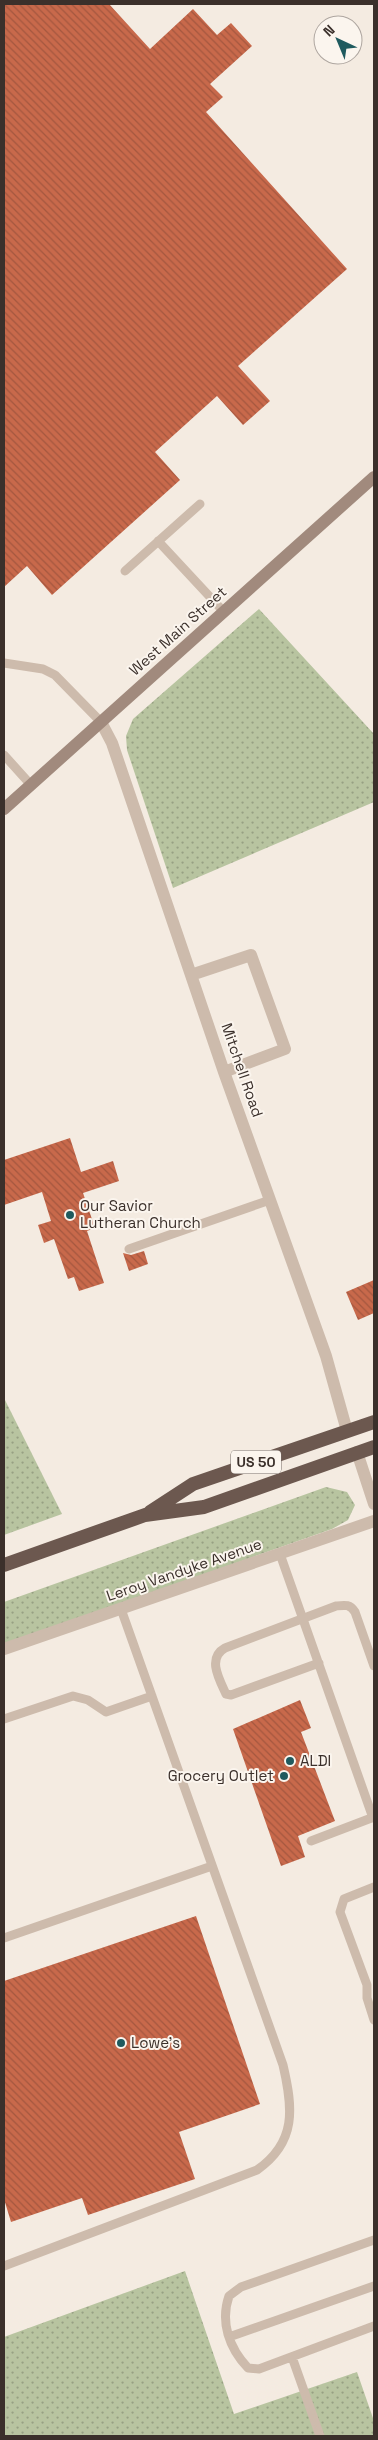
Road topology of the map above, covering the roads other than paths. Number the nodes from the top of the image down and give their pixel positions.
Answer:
1 (374, 477) edge
2 (200, 504) dead end
3 (158, 541) junction
4 (125, 571) dead end
5 (224, 612) junction
6 (4, 663) edge
7 (100, 722) junction
8 (4, 755) edge
9 (31, 785) junction
10 (4, 809) edge
11 (191, 975) junction
12 (224, 1072) junction
13 (270, 1200) junction
14 (129, 1249) dead end
15 (374, 1422) edge
16 (347, 1431) junction
17 (374, 1447) edge
18 (357, 1452) junction
19 (374, 1504) edge
20 (145, 1515) junction
21 (374, 1521) edge
22 (280, 1554) junction
23 (4, 1565) edge
24 (120, 1609) junction
25 (303, 1618) junction
26 (4, 1649) edge
27 (319, 1663) junction
28 (374, 1666) edge
29 (152, 1696) junction
30 (4, 1719) edge
31 (373, 1817) edge
32 (311, 1841) dead end
33 (212, 1866) junction
34 (374, 1887) edge
35 (4, 1938) edge
36 (371, 1984) edge
37 (374, 2020) edge
38 (374, 2240) edge
39 (4, 2266) edge
40 (374, 2286) edge
41 (374, 2326) edge
42 (228, 2337) junction
43 (292, 2357) junction
44 (320, 2436) edge

1 - 5 main road, West Main Street
2 - 3 lane
3 - 4 lane
3 - 5 lane
5 - 7 main road, West Main Street
6 - 7 lane
7 - 9 main road, West Main Street
7 - 11 street, Mitchell Road
8 - 9 lane
9 - 10 main road, West Main Street
11 - 12 street, Mitchell Road
11 - 12 street
12 - 13 street, Mitchell Road
13 - 14 lane
13 - 16 street, Mitchell Road
15 - 16 highway, US 50
16 - 20 highway, US 50
17 - 18 highway, US 50
18 - 19 street
18 - 20 highway, US 50
20 - 23 highway, US 50
21 - 22 street, Leroy Vandyke Avenue
22 - 24 street, Leroy Vandyke Avenue
22 - 25 lane
24 - 26 street, Leroy Vandyke Avenue
24 - 29 lane
25 - 27 lane
25 - 27 lane
25 - 28 lane
27 - 31 lane
29 - 30 lane
29 - 33 lane
31 - 32 lane
33 - 35 lane
33 - 39 lane
34 - 36 lane
36 - 37 lane
38 - 42 lane
40 - 42 lane
41 - 43 lane
42 - 43 lane
43 - 44 lane

